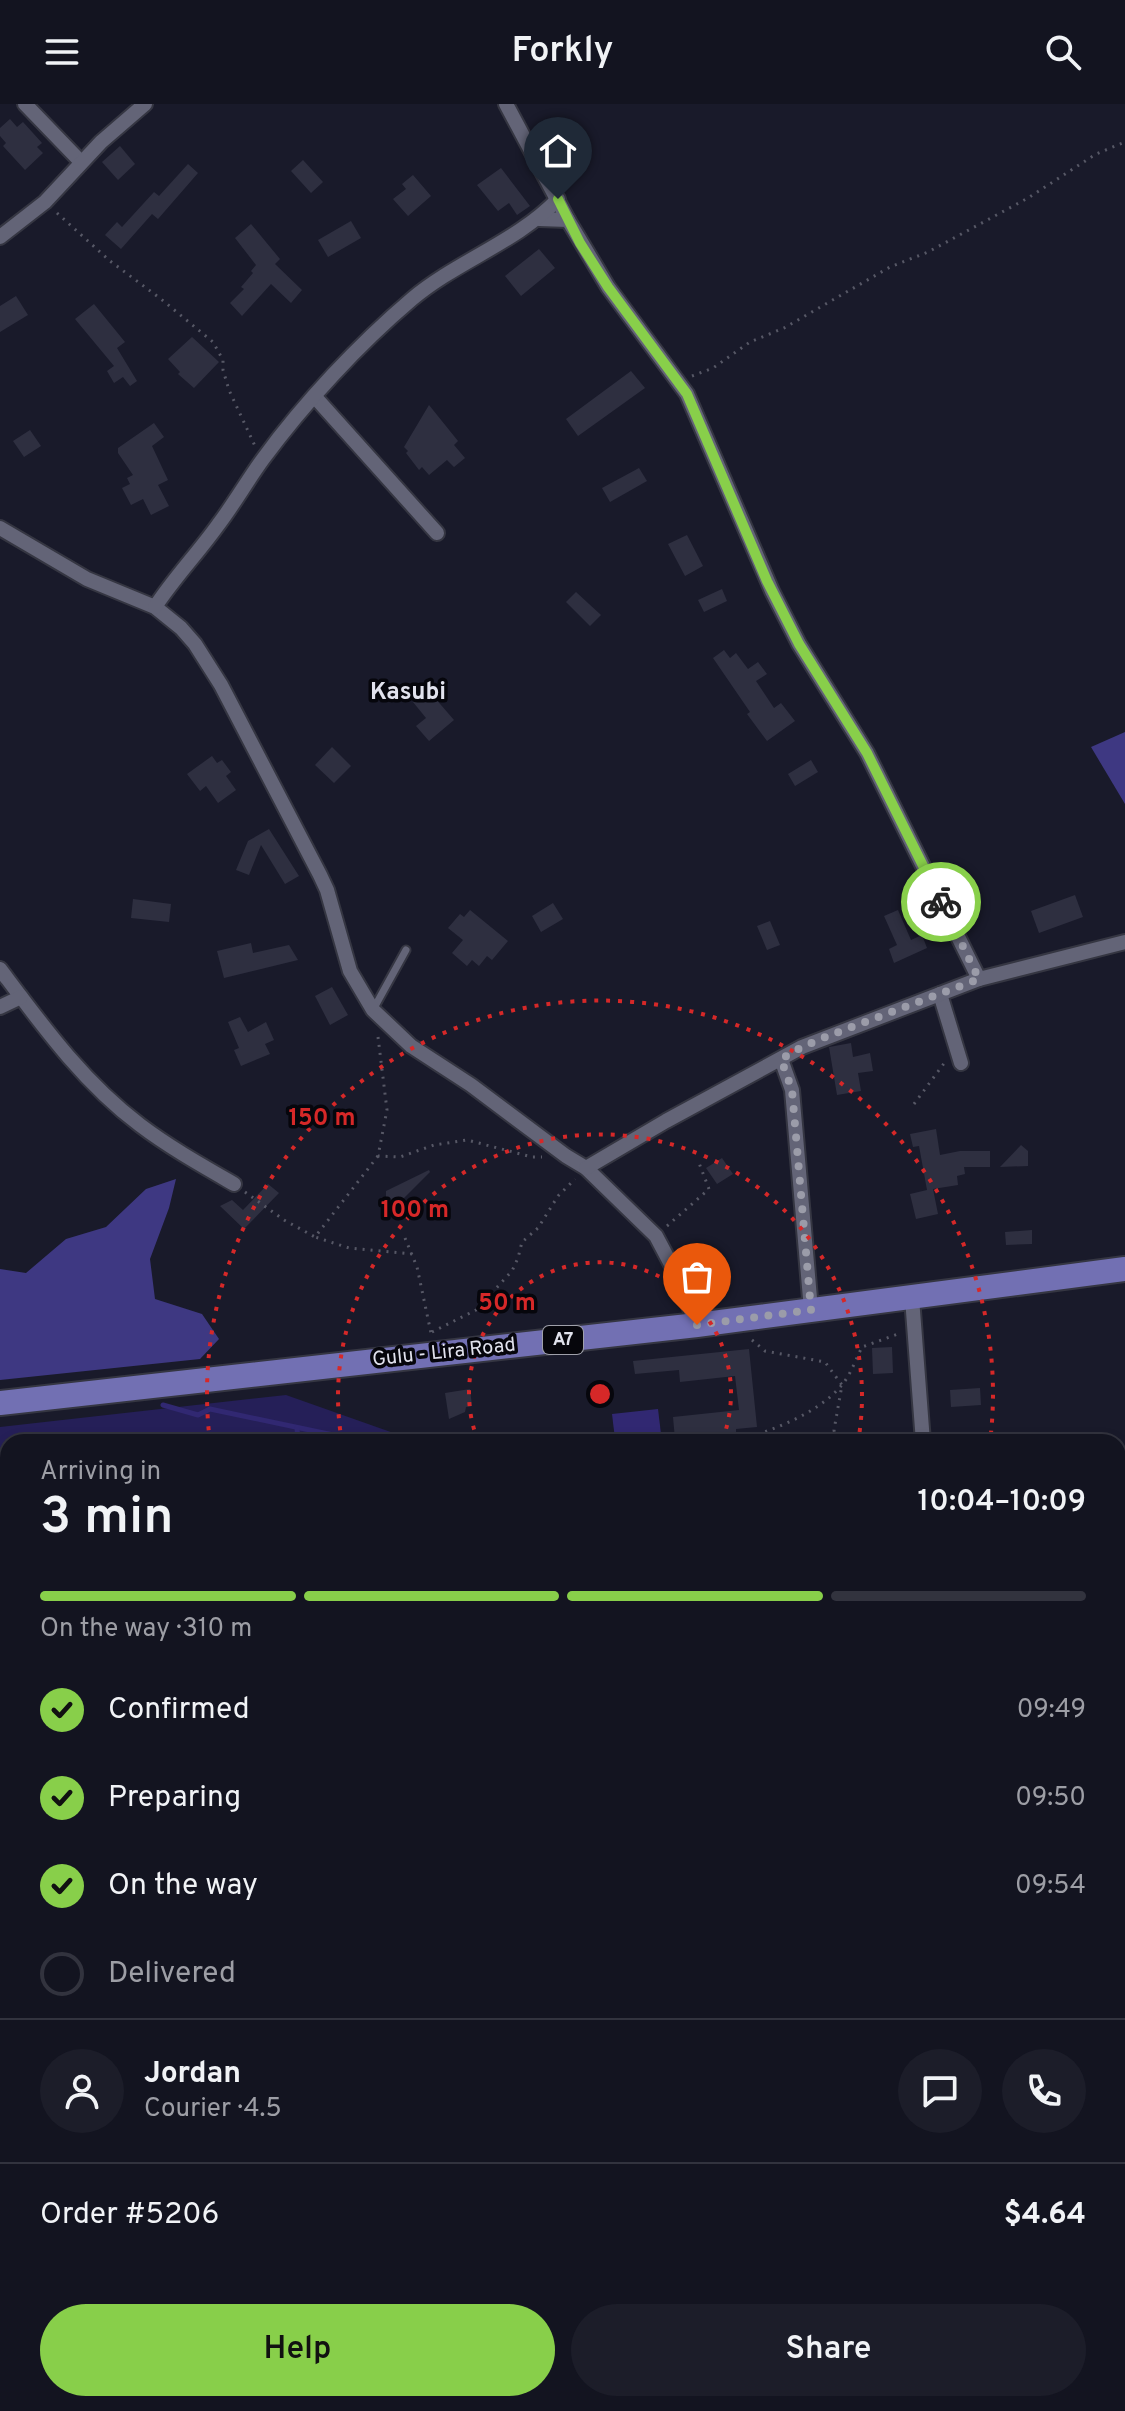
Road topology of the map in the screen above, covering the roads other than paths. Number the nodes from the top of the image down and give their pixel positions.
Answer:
1 (25, 104) edge
2 (145, 104) edge
3 (506, 104) edge
4 (81, 162) junction
5 (558, 199) junction
6 (539, 219) junction
7 (568, 220) junction
8 (0, 237) edge
9 (315, 397) junction
10 (0, 528) edge
11 (437, 533) dead end
12 (155, 607) junction
13 (1125, 942) edge
14 (406, 950) dead end
15 (0, 969) edge
16 (979, 979) junction
17 (940, 994) junction
18 (21, 997) junction
19 (0, 1007) edge
20 (373, 1010) junction
21 (781, 1059) junction
22 (961, 1063) dead end
23 (586, 1168) junction
24 (234, 1184) road end
25 (1125, 1269) edge
26 (912, 1298) junction
27 (811, 1310) junction
28 (697, 1325) junction
29 (0, 1403) edge
30 (922, 1434) edge

1 - 4 street
2 - 4 street
3 - 5 street
4 - 8 street
5 - 6 street
5 - 7 street
6 - 7 street
6 - 9 street
7 - 16 street
9 - 11 street
9 - 12 street
10 - 12 street
12 - 20 street
13 - 16 street
14 - 20 lane
15 - 18 street
16 - 17 street
17 - 21 street
17 - 22 street
18 - 19 street
18 - 24 street
20 - 23 street
21 - 23 street
21 - 27 street
23 - 28 street
25 - 26 main road, Gulu - Lira Road / A7
26 - 27 main road, Gulu - Lira Road / A7
26 - 30 street
27 - 28 main road, Gulu - Lira Road / A7
28 - 29 main road, Gulu - Lira Road / A7

